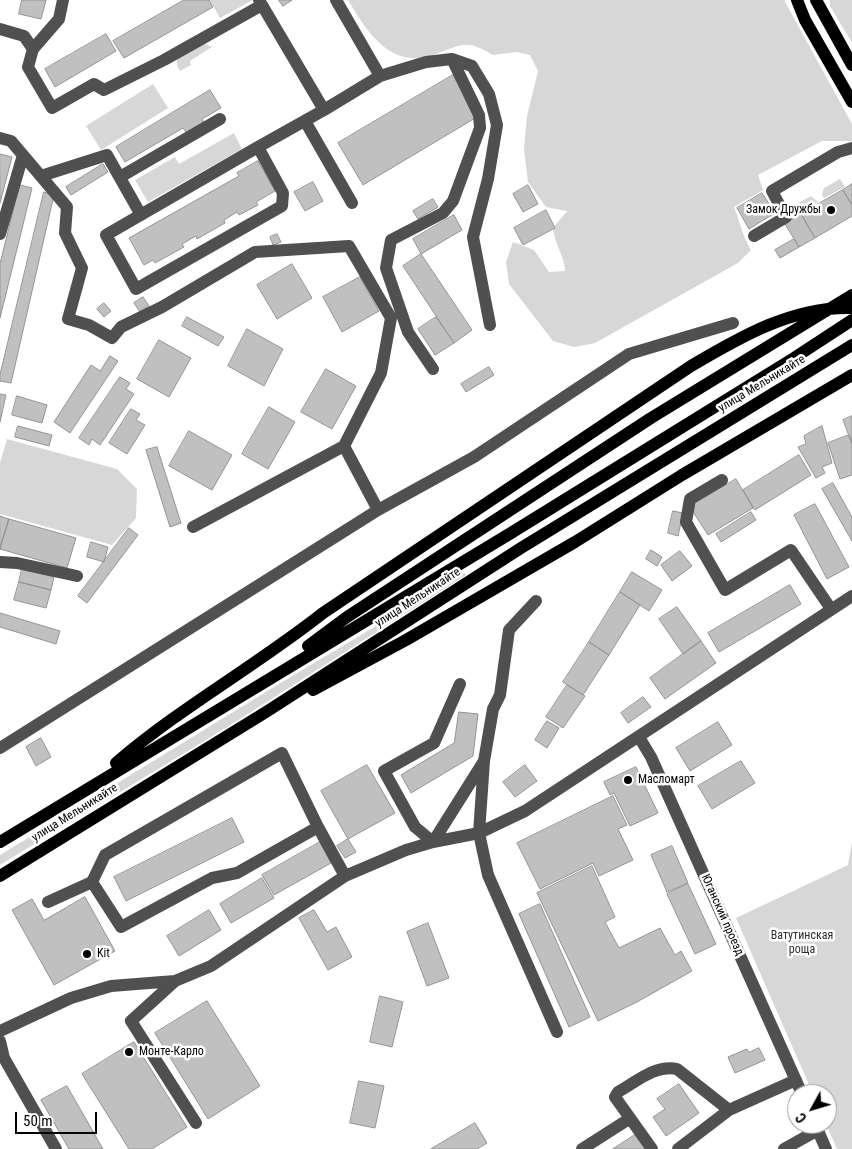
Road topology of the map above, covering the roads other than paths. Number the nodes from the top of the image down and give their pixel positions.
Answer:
1 (63, 0) edge
2 (336, 0) edge
3 (797, 0) edge
4 (816, 0) edge
5 (260, 2) edge
6 (0, 29) edge
7 (33, 49) junction
8 (452, 59) junction
9 (852, 66) edge
10 (380, 76) junction
11 (852, 102) edge
12 (324, 110) junction
13 (220, 119) dead end
14 (305, 121) junction
15 (0, 138) edge
16 (258, 147) junction
17 (852, 148) edge
18 (23, 155) junction
19 (41, 176) junction
20 (120, 177) junction
21 (352, 203) dead end
22 (141, 216) junction
23 (0, 234) edge
24 (754, 236) dead end
25 (852, 296) edge
26 (852, 308) edge
27 (852, 320) edge
28 (733, 322) dead end
29 (490, 325) dead end
30 (852, 345) edge
31 (433, 369) dead end
32 (852, 375) edge
33 (344, 446) junction
34 (722, 480) dead end
35 (378, 510) junction
36 (193, 527) dead end
37 (0, 562) edge
38 (77, 576) dead end
39 (852, 596) edge
40 (536, 601) dead end
41 (831, 609) junction
42 (460, 684) dead end
43 (250, 689) junction
44 (266, 712) junction
45 (639, 738) junction
46 (0, 748) edge
47 (484, 761) junction
48 (87, 789) junction
49 (318, 827) junction
50 (479, 833) junction
51 (0, 842) edge
52 (433, 842) junction
53 (0, 876) edge
54 (345, 876) junction
55 (92, 882) junction
56 (48, 902) dead end
57 (175, 981) junction
58 (0, 1031) edge
59 (557, 1032) dead end
60 (0, 1041) edge
61 (796, 1080) junction
62 (798, 1084) edge
63 (729, 1110) junction
64 (629, 1119) junction
65 (196, 1123) dead end
66 (806, 1134) edge
67 (819, 1134) edge
68 (56, 1149) edge
69 (582, 1149) edge
70 (652, 1149) edge
71 (678, 1149) edge
72 (784, 1149) edge
73 (826, 1149) edge

1 - 7 street
2 - 10 street
3 - 11 main road
4 - 9 main road
5 - 7 street
5 - 12 street
6 - 7 street
8 - 10 street
8 - 29 street
8 - 31 street
10 - 12 street
12 - 14 street
13 - 20 street
14 - 16 street
14 - 21 street
15 - 18 street
16 - 22 street
16 - 22 street
17 - 24 street
18 - 19 street
18 - 23 street
19 - 20 street
19 - 33 street
20 - 22 street
25 - 43 main road
26 - 48 main road
27 - 43 main road, улица Мельникайте
28 - 35 street
30 - 44 main road, улица Мельникайте
32 - 44 main road
33 - 35 street
33 - 36 street
34 - 41 street
35 - 46 street
37 - 38 street
39 - 41 street
40 - 47 street
41 - 45 street
42 - 52 street
43 - 48 main road, улица Мельникайте
44 - 53 main road, улица Мельникайте
45 - 50 street
45 - 61 street, Юганский проезд
47 - 50 street
47 - 52 street
48 - 51 main road, улица Мельникайте
49 - 54 street
49 - 55 street
49 - 55 street
50 - 52 street
50 - 59 street
52 - 54 street
54 - 57 street
55 - 56 street
57 - 58 street
57 - 65 street
60 - 68 street
61 - 62 street, Юганский проезд
61 - 63 street
63 - 64 street
63 - 71 street
64 - 69 street
64 - 70 street
66 - 72 street
67 - 73 street

